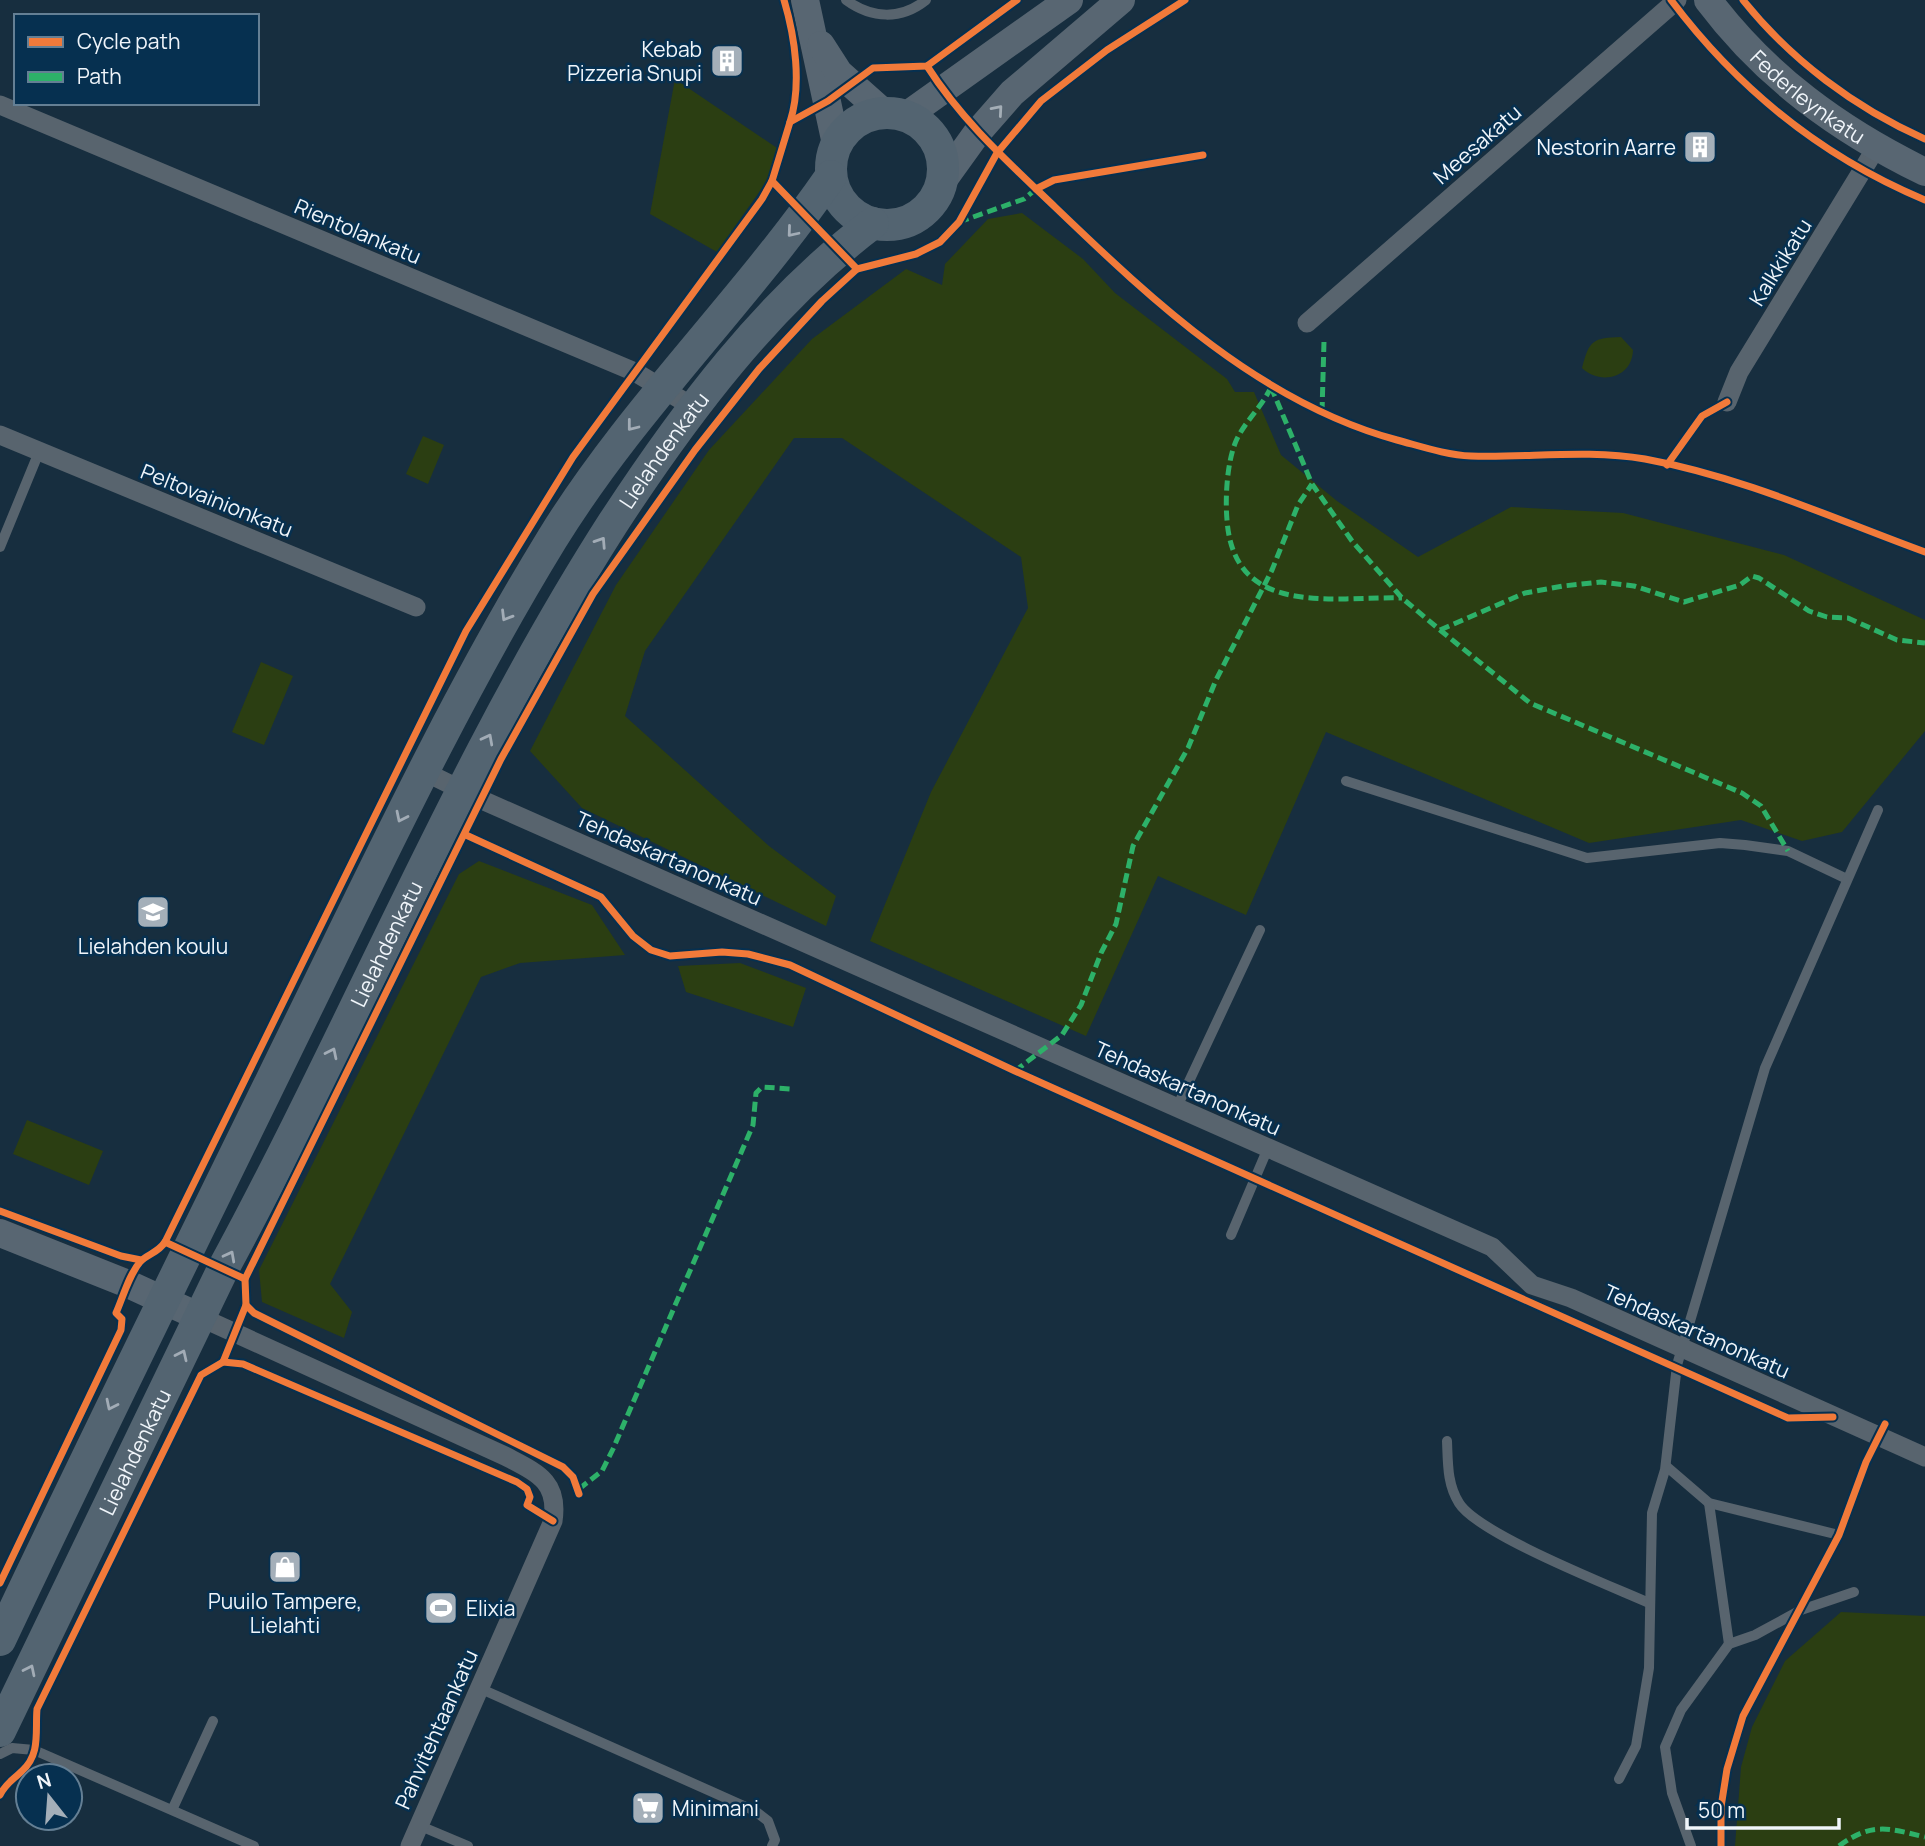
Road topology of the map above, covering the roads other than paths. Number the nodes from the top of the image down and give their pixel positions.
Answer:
1 (805, 0) edge
2 (846, 0) edge
3 (926, 0) edge
4 (1069, 0) edge
5 (1121, 0) edge
6 (1677, 0) edge
7 (1708, 0) edge
8 (816, 37) junction
9 (0, 105) edge
10 (895, 114) junction
11 (836, 144) junction
12 (1876, 148) junction
13 (1925, 172) edge
14 (831, 176) junction
15 (941, 183) junction
16 (873, 223) junction
17 (1307, 323) dead end
18 (660, 389) junction
19 (1727, 402) dead end
20 (693, 407) junction
21 (0, 435) edge
22 (39, 452) junction
23 (0, 547) edge
24 (416, 607) dead end
25 (423, 771) junction
26 (1346, 781) dead end
27 (461, 790) junction
28 (1878, 810) dead end
29 (1847, 879) junction
30 (1260, 930) dead end
31 (1177, 1107) junction
32 (1268, 1148) junction
33 (0, 1233) edge
34 (1231, 1235) dead end
35 (163, 1300) junction
36 (200, 1317) junction
37 (1682, 1350) junction
38 (1447, 1441) dead end
39 (1925, 1457) edge
40 (1666, 1465) junction
41 (1709, 1503) junction
42 (1839, 1535) dead end
43 (1854, 1592) dead end
44 (1649, 1603) junction
45 (0, 1640) edge
46 (1729, 1644) junction
47 (479, 1688) junction
48 (212, 1721) dead end
49 (0, 1731) edge
50 (0, 1754) edge
51 (1619, 1779) dead end
52 (173, 1808) junction
53 (418, 1825) junction
54 (254, 1846) edge
55 (410, 1846) edge
56 (468, 1846) edge
57 (772, 1846) edge
58 (1691, 1846) edge

1 - 8 main road
2 - 3 lane
4 - 10 main road
15 -> 5 main road
6 - 17 street, Meesakatu
7 - 12 main road, Federleynkatu
8 - 10 main road
8 - 11 main road
9 - 18 street, Rientolankatu
10 - 11 main road
10 - 15 main road
11 - 14 main road
12 - 13 main road, Federleynkatu
12 - 19 street, Kalkkikatu
14 - 16 main road
14 -> 18 main road, Lielahdenkatu
15 - 16 main road
16 - 20 main road, Lielahdenkatu
18 - 20 street, Rientolankatu
18 -> 25 main road, Lielahdenkatu
27 -> 20 main road, Lielahdenkatu
21 - 22 street, Peltovainionkatu
22 - 23 lane
22 - 24 street, Peltovainionkatu
25 - 27 street, Tehdaskartanonkatu
25 -> 35 main road, Lielahdenkatu
26 - 29 lane
27 - 31 street, Tehdaskartanonkatu
36 -> 27 main road, Lielahdenkatu
28 - 29 lane
29 - 37 lane
30 - 31 lane
31 - 32 street, Tehdaskartanonkatu
32 - 34 lane
32 - 37 street, Tehdaskartanonkatu
33 - 35 main road
35 - 36 main road
35 -> 45 main road, Lielahdenkatu
36 - 47 street, Pahvitehtaankatu
49 -> 36 main road, Lielahdenkatu
37 - 39 street, Tehdaskartanonkatu
37 - 40 lane
38 - 44 lane
40 - 41 lane
40 - 44 lane
41 - 42 lane
41 - 46 lane
43 - 46 lane
44 - 51 lane
46 - 58 lane
47 - 53 street, Pahvitehtaankatu
47 - 57 lane
48 - 52 lane
50 - 52 lane
52 - 54 lane
53 - 55 street, Pahvitehtaankatu
53 - 56 lane

